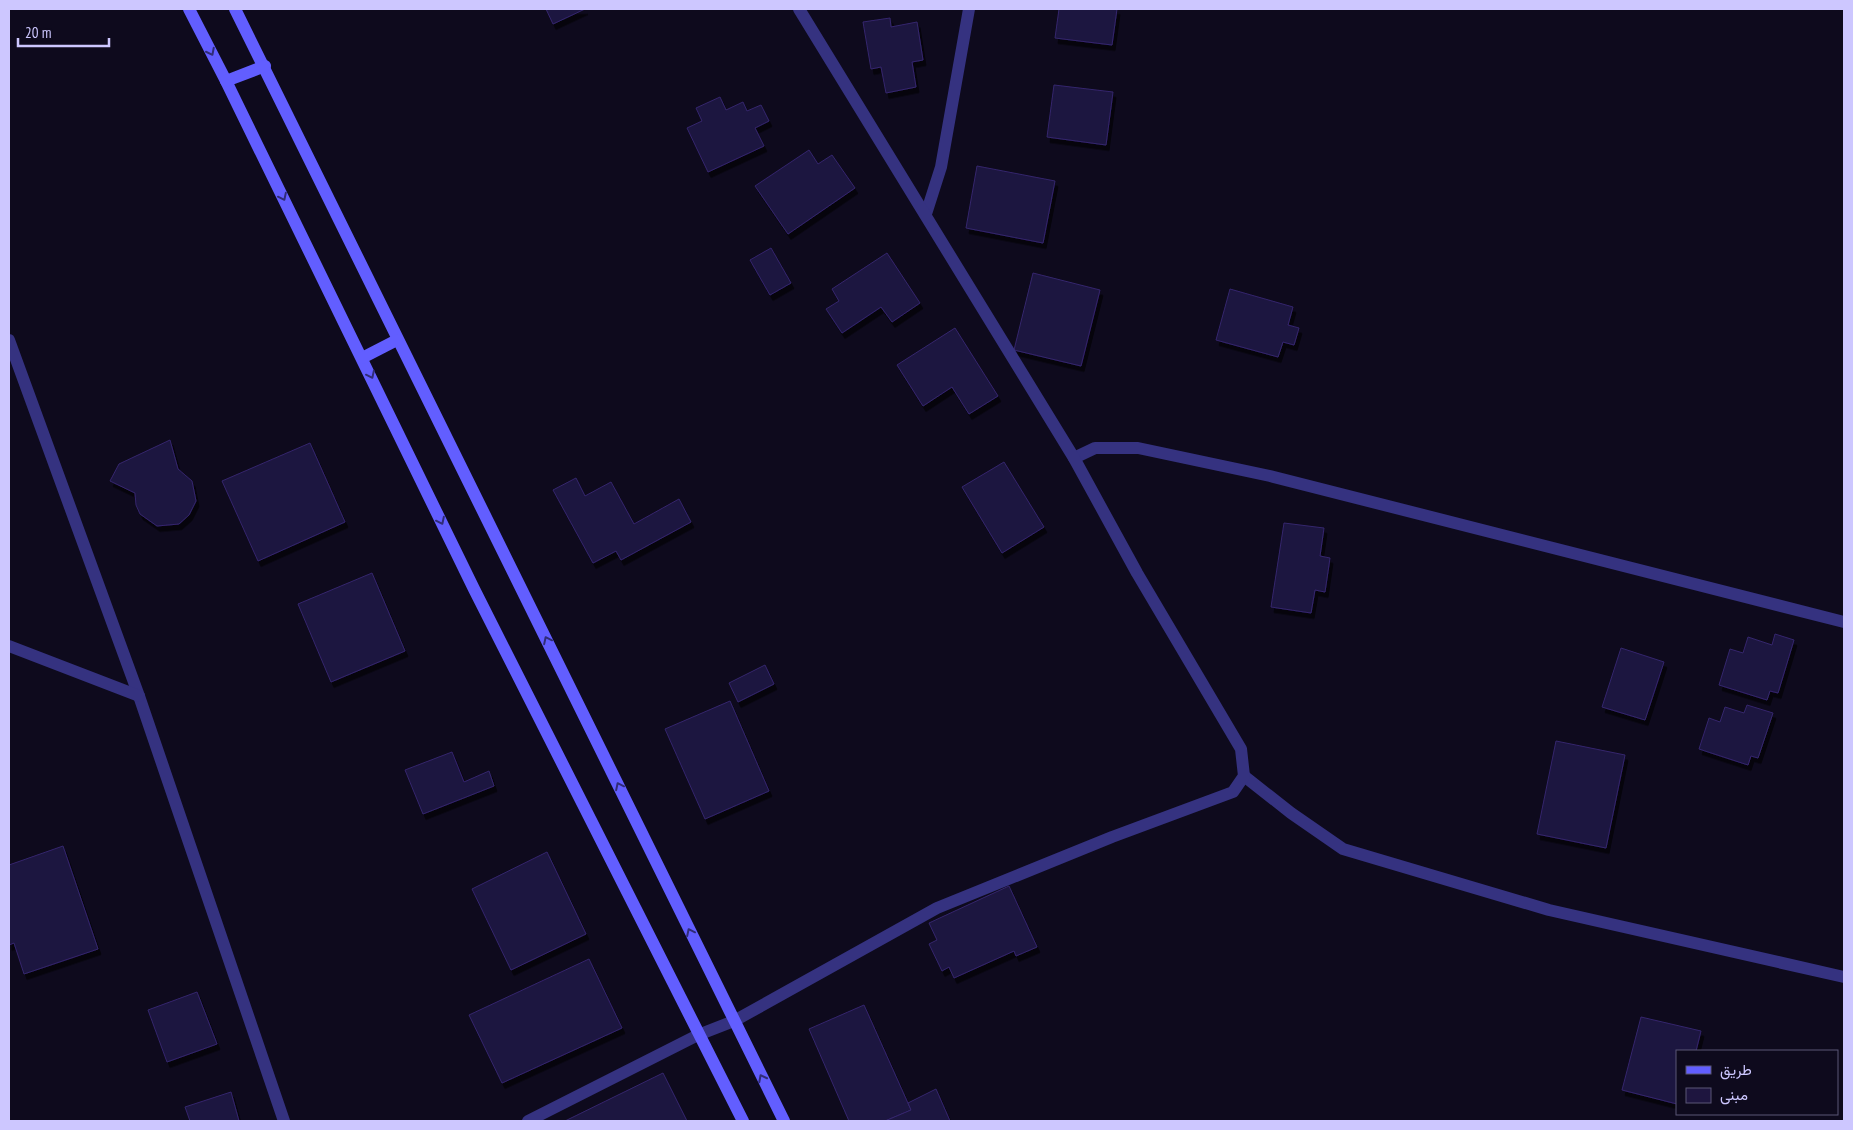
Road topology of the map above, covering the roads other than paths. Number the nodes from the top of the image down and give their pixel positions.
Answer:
1 (189, 9) edge
2 (235, 9) edge
3 (799, 9) edge
4 (969, 9) edge
5 (265, 66) junction
6 (226, 81) junction
7 (926, 214) junction
8 (9, 340) edge
9 (397, 340) junction
10 (362, 358) junction
11 (1074, 458) junction
12 (1844, 622) edge
13 (9, 646) edge
14 (139, 696) junction
15 (1244, 776) junction
16 (1844, 977) edge
17 (734, 1021) junction
18 (698, 1035) junction
19 (284, 1121) edge
20 (528, 1121) edge
21 (743, 1121) edge
22 (784, 1121) edge

1 -> 6 main road
2 - 5 main road
3 - 7 street
4 - 7 street
5 - 6 main road
5 - 9 main road
6 -> 10 main road
7 - 11 street
8 - 14 street
9 - 10 main road
17 -> 9 main road
10 -> 18 main road
11 - 12 street
11 - 15 street
13 - 14 street
14 - 19 street
15 - 16 street
15 - 17 street
17 - 18 street
22 -> 17 main road
18 - 20 street
18 - 21 main road

